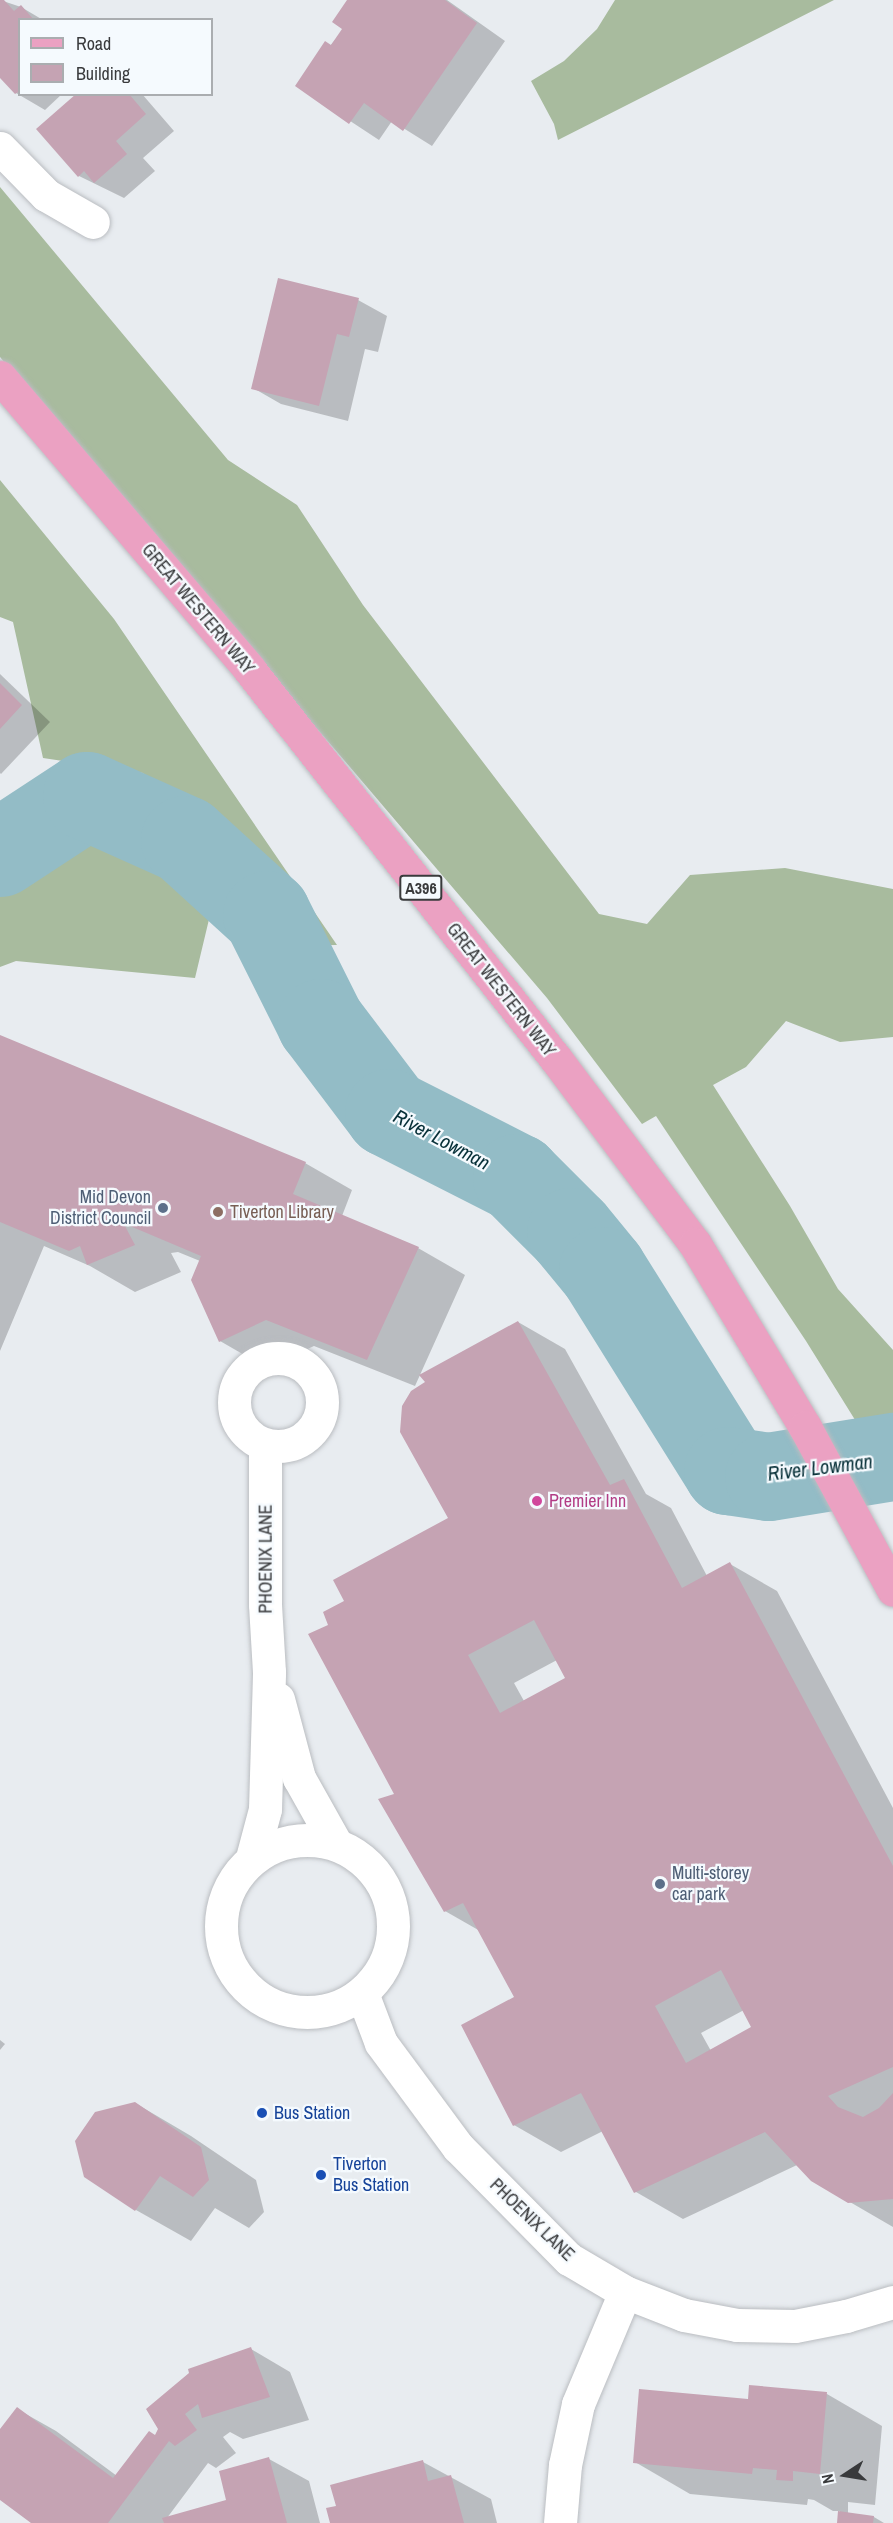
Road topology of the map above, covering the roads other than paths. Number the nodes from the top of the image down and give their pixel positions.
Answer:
1 (0, 148) edge
2 (93, 222) dead end
3 (0, 377) edge
4 (266, 1446) dead end
5 (893, 1590) edge
6 (269, 1672) junction
7 (336, 1844) junction
8 (252, 1858) junction
9 (362, 1993) junction
10 (625, 2292) junction
11 (893, 2302) edge
12 (560, 2523) edge

1 - 2 street
3 - 5 main road, GREAT WESTERN WAY / A396
4 - 6 street, PHOENIX LANE
6 - 7 street, PHOENIX LANE
6 - 8 street, PHOENIX LANE
7 - 8 street
7 - 9 street
8 - 9 street
9 - 10 street, PHOENIX LANE
10 - 11 street, PHOENIX LANE
10 - 12 street

